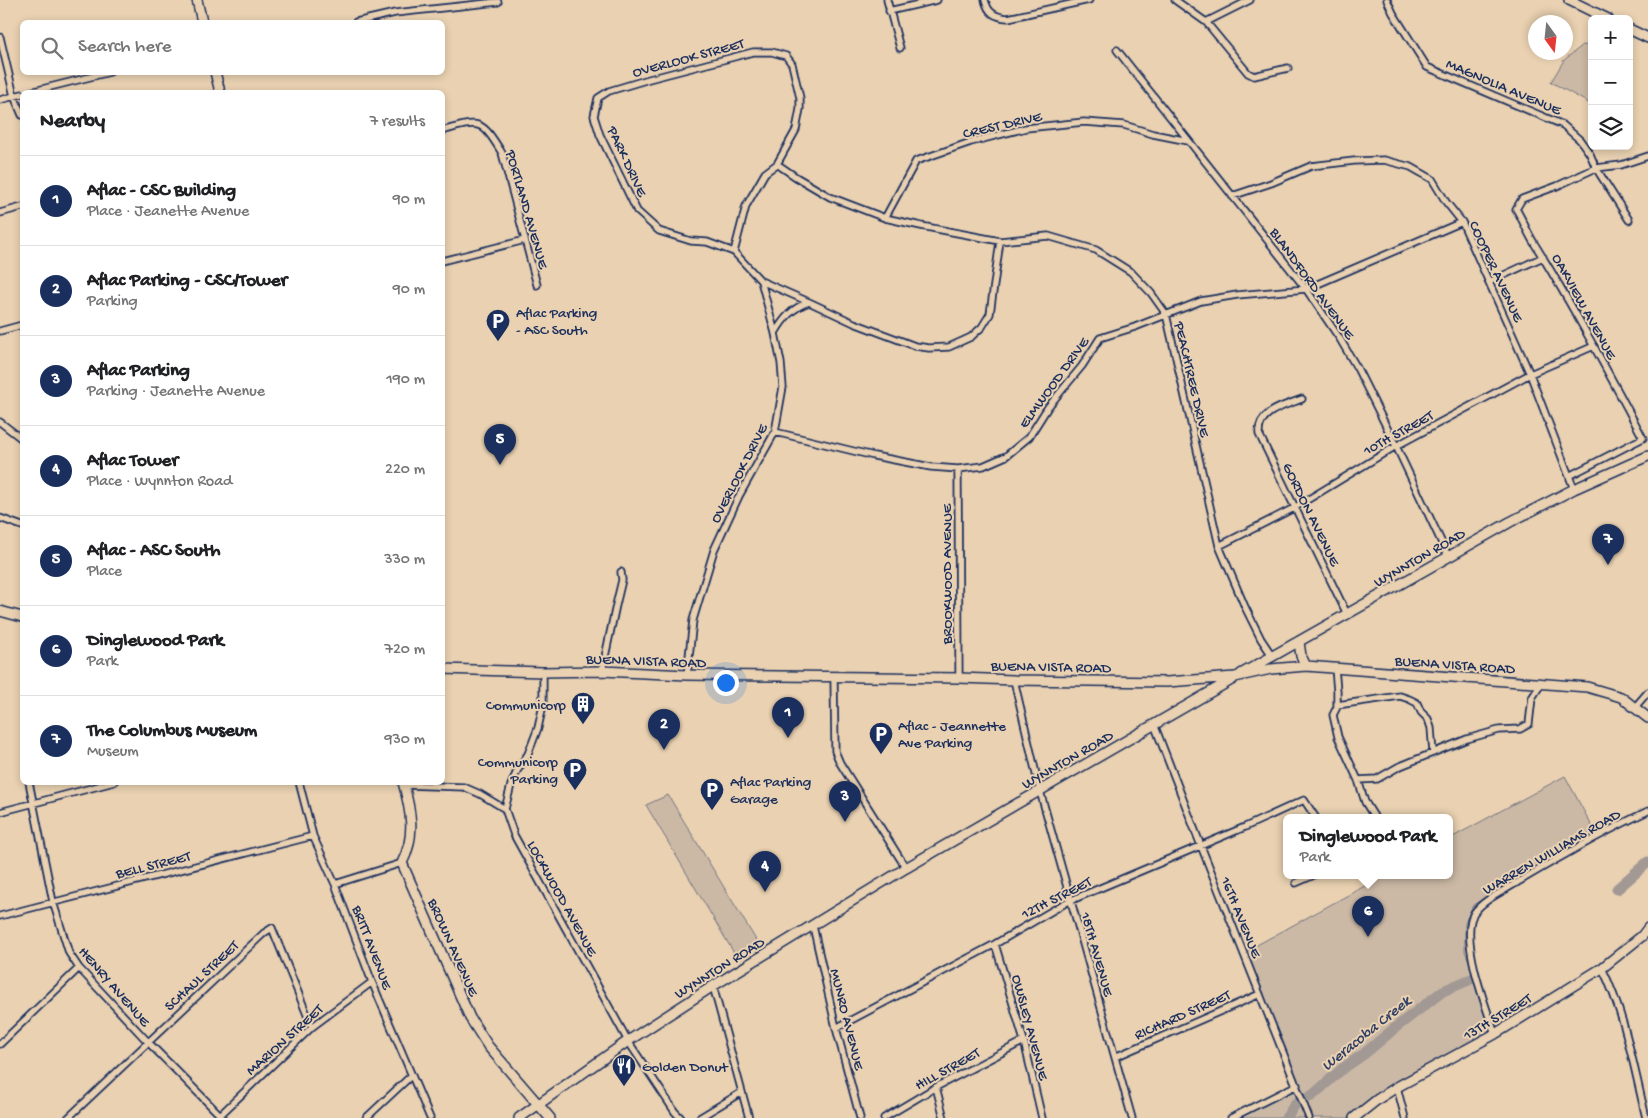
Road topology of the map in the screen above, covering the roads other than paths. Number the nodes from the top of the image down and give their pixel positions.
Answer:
1 (197, 0) edge
2 (887, 0) edge
3 (937, 0) edge
4 (985, 0) edge
5 (1089, 0) edge
6 (1175, 0) edge
7 (1250, 0) edge
8 (1387, 0) edge
9 (1569, 0) edge
10 (498, 2) dead end
11 (889, 11) junction
12 (1600, 15) edge
13 (202, 20) edge
14 (365, 20) edge
15 (1206, 22) junction
16 (1633, 31) edge
17 (0, 37) edge
18 (1648, 38) edge
19 (900, 48) dead end
20 (1118, 50) dead end
21 (1288, 68) dead end
22 (98, 75) edge
23 (217, 75) edge
24 (620, 88) joint
25 (38, 90) edge
26 (220, 90) edge
27 (20, 94) edge
28 (14, 96) junction
29 (0, 100) edge
30 (20, 110) edge
31 (445, 130) edge
32 (1188, 141) junction
33 (1648, 156) edge
34 (777, 164) junction
35 (1596, 168) junction
36 (1232, 196) junction
37 (20, 208) edge
38 (0, 213) edge
39 (885, 218) junction
40 (1629, 220) dead end
41 (1462, 222) junction
42 (525, 240) junction
43 (1000, 241) junction
44 (734, 252) junction
45 (1543, 257) junction
46 (445, 260) edge
47 (760, 281) junction
48 (1488, 282) junction
49 (537, 284) dead end
50 (1306, 289) junction
51 (809, 302) junction
52 (1166, 314) junction
53 (20, 326) edge
54 (0, 331) edge
55 (776, 333) junction
56 (1594, 346) junction
57 (1530, 374) junction
58 (1302, 399) dead end
59 (0, 422) edge
60 (775, 432) junction
61 (20, 437) edge
62 (1396, 446) junction
63 (1648, 456) edge
64 (958, 469) junction
65 (1569, 476) junction
66 (1574, 489) junction
67 (1294, 508) junction
68 (0, 518) edge
69 (20, 525) edge
70 (1219, 546) junction
71 (1448, 556) junction
72 (622, 572) dead end
73 (0, 611) edge
74 (1347, 614) junction
75 (20, 616) edge
76 (1299, 642) junction
77 (1273, 657) junction
78 (1306, 666) junction
79 (1335, 668) junction
80 (445, 669) edge
81 (602, 671) junction
82 (543, 672) junction
83 (687, 675) junction
84 (1235, 677) junction
85 (834, 678) junction
86 (959, 678) junction
87 (1014, 680) junction
88 (1541, 684) junction
89 (1648, 692) edge
90 (1337, 705) junction
91 (1635, 707) junction
92 (1648, 718) edge
93 (1154, 724) junction
94 (1433, 753) junction
95 (1358, 780) junction
96 (29, 785) edge
97 (103, 785) edge
98 (300, 785) edge
99 (403, 785) edge
100 (423, 785) edge
101 (1040, 791) junction
102 (32, 804) junction
103 (505, 809) junction
104 (1648, 811) edge
105 (0, 812) edge
106 (1313, 814) edge
107 (1373, 814) edge
108 (312, 836) junction
109 (1201, 846) junction
110 (402, 863) junction
111 (906, 868) junction
112 (1305, 879) edge
113 (1296, 883) dead end
114 (335, 884) junction
115 (53, 902) junction
116 (1070, 902) junction
117 (0, 916) edge
118 (813, 926) junction
119 (1648, 928) edge
120 (995, 944) junction
121 (79, 968) junction
122 (1602, 968) junction
123 (372, 982) junction
124 (713, 986) junction
125 (1260, 994) junction
126 (312, 1027) junction
127 (836, 1028) junction
128 (1495, 1034) junction
129 (1024, 1040) junction
130 (628, 1041) junction
131 (148, 1042) junction
132 (0, 1044) edge
133 (1116, 1057) junction
134 (412, 1075) junction
135 (1296, 1085) junction
136 (936, 1087) junction
137 (1397, 1087) junction
138 (742, 1092) junction
139 (538, 1104) junction
140 (220, 1117) edge
141 (68, 1118) edge
142 (366, 1118) edge
143 (430, 1118) edge
144 (519, 1118) edge
145 (550, 1118) edge
146 (682, 1118) edge
147 (699, 1118) edge
148 (749, 1118) edge
149 (860, 1118) edge
150 (884, 1118) edge
151 (944, 1118) edge
152 (1042, 1118) edge
153 (1132, 1118) edge
154 (1231, 1118) edge
155 (1309, 1118) edge
156 (1354, 1118) edge
157 (1405, 1118) edge
158 (1646, 1118) edge

1 - 13 main road
2 - 11 street
3 - 11 street
4 - 5 street
6 - 15 street
7 - 15 street
8 - 35 street, MAGNOLIA AVENUE
9 - 12 main road
10 - 14 street
11 - 19 street
15 - 21 street
16 - 18 main road
17 - 28 street
20 - 32 street, BLANDFORD AVENUE
22 - 25 street
23 - 26 main road
24 - 34 street, OVERLOOK STREET
24 - 44 street, PARK DRIVE
27 - 28 street
28 - 29 street
28 - 30 street
31 - 42 street, PORTLAND AVENUE
32 - 36 street, BLANDFORD AVENUE
32 - 39 street, CREST DRIVE
33 - 35 street
34 - 39 street, PEACHTREE DRIVE
34 - 44 street
35 - 40 street, MAGNOLIA AVENUE
35 - 45 street, OAKVIEW AVENUE
36 - 41 street, COOPER AVENUE
36 - 50 street, BLANDFORD AVENUE
37 - 38 street
39 - 43 street, PEACHTREE DRIVE
41 - 48 street, COOPER AVENUE
41 - 50 street, ELMWOOD DRIVE
42 - 46 street
42 - 49 street, PORTLAND AVENUE
43 - 51 street, PARK DRIVE
43 - 52 street, PEACHTREE DRIVE
44 - 47 street, PARK DRIVE
45 - 48 street
45 - 56 street, OAKVIEW AVENUE
47 - 51 street, PARK DRIVE
47 - 55 street, OVERLOOK DRIVE
48 - 57 street, COOPER AVENUE
50 - 52 street, ELMWOOD DRIVE
50 - 62 street, BLANDFORD AVENUE
51 - 55 street
52 - 64 street, ELMWOOD DRIVE
52 - 70 street, PEACHTREE DRIVE
53 - 54 street
55 - 60 street, OVERLOOK DRIVE
56 - 57 street, 10TH STREET
56 - 65 street, OAKVIEW AVENUE
57 - 62 street, 10TH STREET
57 - 65 street, COOPER AVENUE
58 - 67 street, GORDON AVENUE
59 - 61 street
60 - 64 street, ELMWOOD DRIVE
60 - 83 street, OVERLOOK DRIVE
62 - 67 street, 10TH STREET
62 - 71 street, BLANDFORD AVENUE
63 - 66 main road, WYNNTON ROAD
64 - 86 street, BROOKWOOD AVENUE
65 - 66 street, COOPER AVENUE
66 - 71 main road, WYNNTON ROAD
67 - 70 street, 10TH STREET
67 - 74 street, GORDON AVENUE
68 - 69 street
70 - 77 street, PEACHTREE DRIVE
71 - 74 main road, WYNNTON ROAD
72 - 81 street
73 - 75 main road
74 - 76 main road, WYNNTON ROAD
76 - 77 main road, WYNNTON ROAD
76 - 78 main road
77 - 84 main road, WYNNTON ROAD
78 - 79 main road, BUENA VISTA ROAD
78 - 84 main road, BUENA VISTA ROAD
79 - 88 main road, BUENA VISTA ROAD
79 - 90 street
80 - 82 main road, BUENA VISTA ROAD
81 - 82 main road, BUENA VISTA ROAD
81 - 83 main road, BUENA VISTA ROAD
82 - 103 street
83 - 85 main road, BUENA VISTA ROAD
84 - 87 main road, BUENA VISTA ROAD
84 - 93 main road, WYNNTON ROAD
85 - 86 main road, BUENA VISTA ROAD
85 - 111 street
86 - 87 main road, BUENA VISTA ROAD
87 - 101 street, 18TH AVENUE
88 - 91 main road, BUENA VISTA ROAD
88 - 94 street
89 - 91 street
90 - 94 street
90 - 95 street
91 - 92 main road, BUENA VISTA ROAD
93 - 101 main road, WYNNTON ROAD
93 - 109 street, 16TH AVENUE
94 - 95 street
95 - 107 street
96 - 102 street, HENRY AVENUE
97 - 102 street
98 - 108 street, BRITT AVENUE
99 - 110 main road
100 - 103 street
101 - 111 main road, WYNNTON ROAD
101 - 116 street, 18TH AVENUE
102 - 105 street
102 - 115 street, HENRY AVENUE
103 - 130 street, LOCKWOOD AVENUE
104 - 128 street, WARREN WILLIAMS ROAD
106 - 109 street, 12TH STREET
108 - 114 street, BRITT AVENUE
108 - 115 street, BELL STREET
109 - 116 street, 12TH STREET
109 - 125 street, 16TH AVENUE
110 - 114 street
110 - 139 main road, BROWN AVENUE
111 - 118 main road, WYNNTON ROAD
112 - 113 street
114 - 123 street, BRITT AVENUE
115 - 117 street, BELL STREET
115 - 121 street, HENRY AVENUE
116 - 120 street, 12TH STREET
116 - 133 street, 18TH AVENUE
118 - 124 main road, WYNNTON ROAD
118 - 127 street, MUNRO AVENUE
119 - 122 main road, 13TH STREET
120 - 127 street, 12TH STREET
120 - 129 street, OWSLEY AVENUE
121 - 131 street, HENRY AVENUE
121 - 132 street
122 - 128 main road, 13TH STREET
122 - 158 street
123 - 126 street, MARION STREET
123 - 134 street, BRITT AVENUE
124 - 130 main road, WYNNTON ROAD
124 - 138 street
125 - 133 street, RICHARD STREET
125 - 135 street, 16TH AVENUE
126 - 131 street, SCHAUL STREET
126 - 140 street, MARION STREET
127 - 149 street, MUNRO AVENUE
128 - 137 main road, 13TH STREET
129 - 136 street, HILL STREET
129 - 152 street, OWSLEY AVENUE
130 - 139 main road, WYNNTON ROAD
130 - 146 street, LOCKWOOD AVENUE
131 - 140 street, HENRY AVENUE
131 - 141 street, SCHAUL STREET
133 - 153 street, 18TH AVENUE
134 - 142 street
134 - 143 street, BRITT AVENUE
135 - 154 street
135 - 155 street, 16TH AVENUE
136 - 150 street, HILL STREET
136 - 151 street
137 - 156 main road, 13TH STREET
137 - 157 street
138 - 147 street
138 - 148 street
139 - 144 main road, WYNNTON ROAD
139 - 145 main road, BROWN AVENUE

